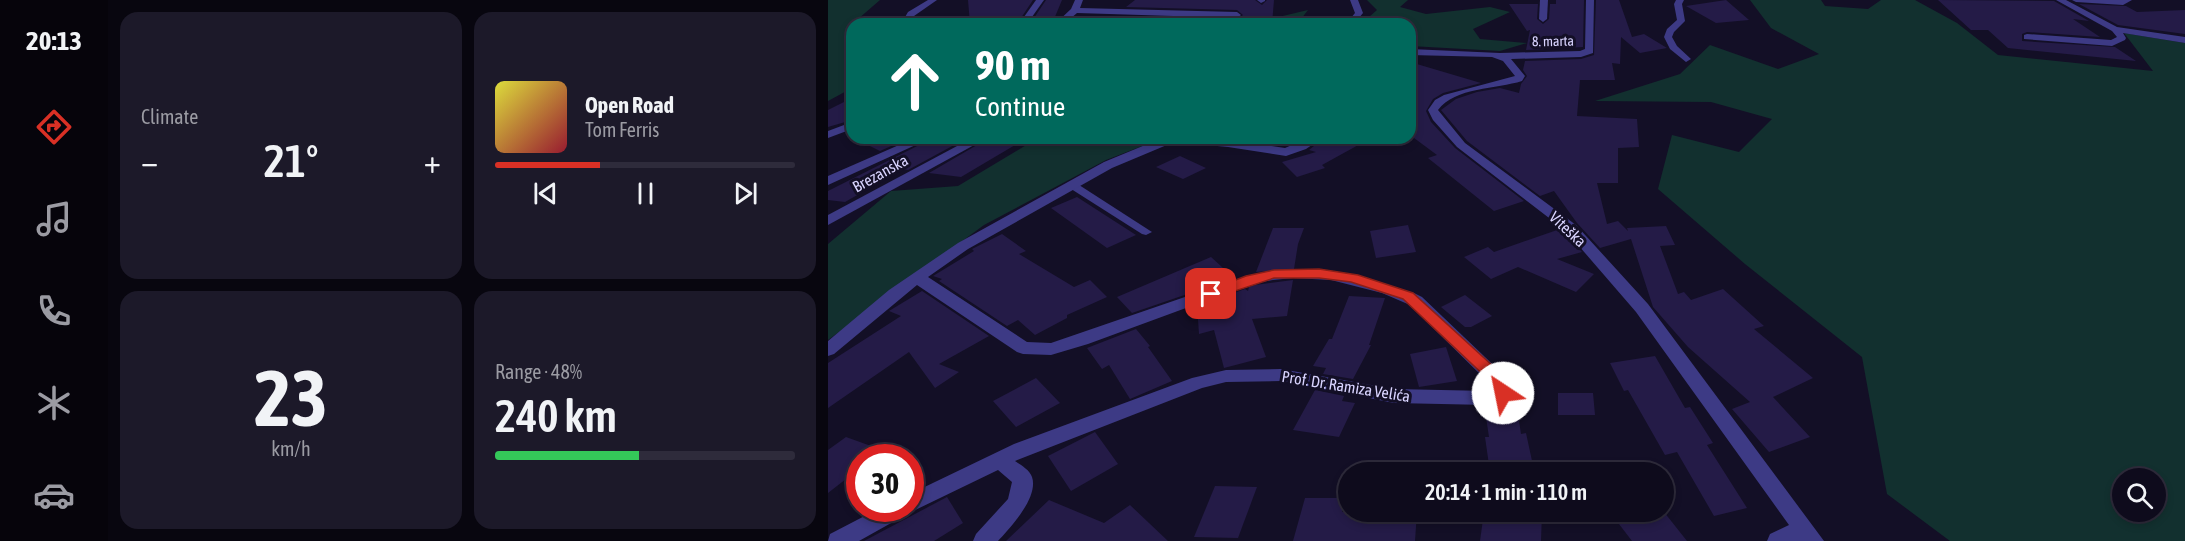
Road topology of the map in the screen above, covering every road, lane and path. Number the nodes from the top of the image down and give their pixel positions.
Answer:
1 (933, 0) edge
2 (1040, 0) edge
3 (1079, 0) edge
4 (1142, 0) edge
5 (1354, 0) edge
6 (1544, 0) edge
7 (1590, 0) edge
8 (1680, 0) edge
9 (2060, 0) edge
10 (2076, 0) edge
11 (2128, 0) edge
12 (1075, 10) junction
13 (1132, 11) junction
14 (1237, 15) dead end
15 (908, 18) edge
16 (1027, 18) edge
17 (1066, 18) edge
18 (1355, 18) edge
19 (1543, 19) dead end
20 (2115, 29) junction
21 (2027, 37) dead end
22 (2185, 40) edge
23 (1416, 52) edge
24 (1500, 56) junction
25 (1686, 58) dead end
26 (846, 128) edge
27 (828, 135) edge
28 (911, 144) edge
29 (970, 144) edge
30 (1156, 144) edge
31 (1234, 144) edge
32 (1307, 144) edge
33 (828, 181) edge
34 (1072, 185) junction
35 (828, 221) edge
36 (1146, 232) dead end
37 (918, 278) junction
38 (828, 350) edge
39 (999, 459) junction
40 (924, 497) edge
41 (875, 522) edge
42 (1808, 535) edge
43 (838, 541) edge
44 (984, 541) edge
45 (1778, 541) edge

1 - 15 street
2 - 16 street
3 - 12 street
4 - 13 street
5 - 18 street
6 - 19 street
7 - 24 street, 8. marta
8 - 25 street
9 - 20 street
10 - 11 street
12 - 13 street
12 - 17 street
13 - 14 street
20 - 21 street
20 - 22 street
23 - 24 street
24 - 42 street, Viteška
26 - 27 street
28 - 33 street, Brezanska
29 - 35 street, Brezanska
30 - 34 street
31 - 32 street
34 - 36 lane
34 - 37 street
37 - 38 street
37 - 39 street, Prof. Dr. Ramiza Velića
39 - 40 street, Prof. Dr. Ramiza Velića
39 - 44 street
41 - 43 street
42 - 45 street

